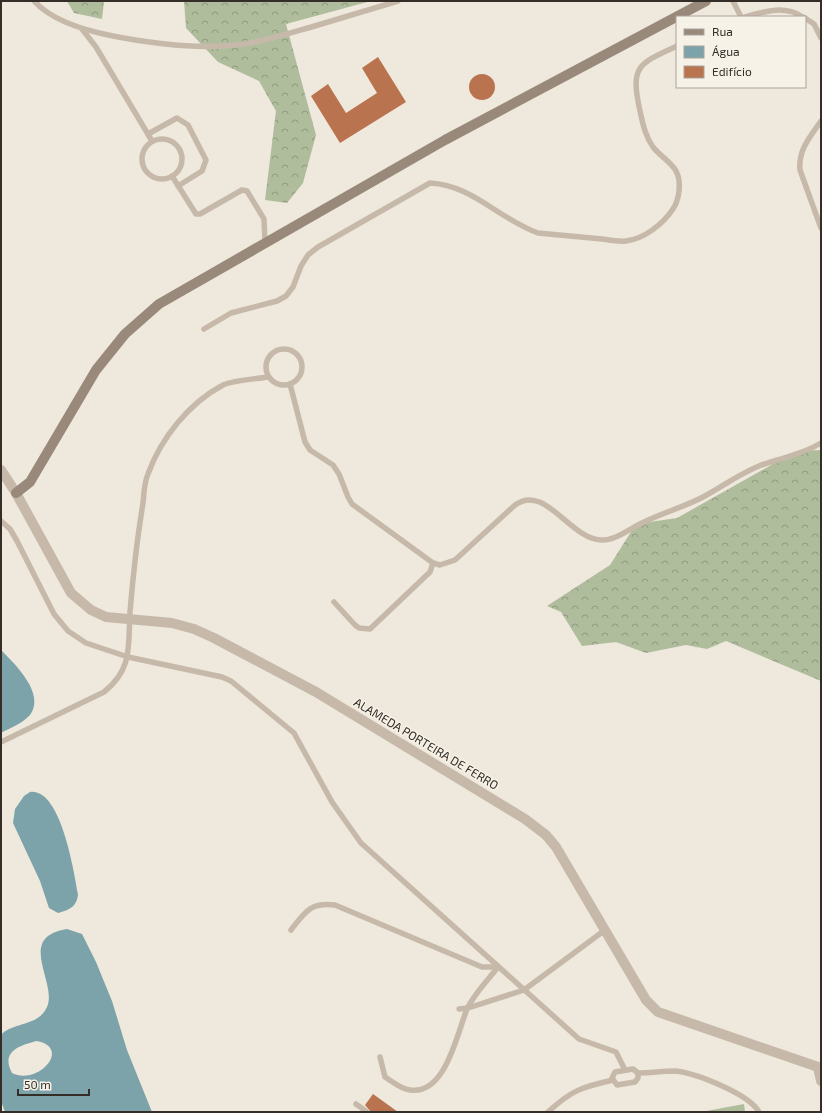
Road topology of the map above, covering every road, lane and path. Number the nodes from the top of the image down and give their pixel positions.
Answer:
1 (34, 1) edge
2 (398, 1) edge
3 (706, 1) edge
4 (733, 1) edge
5 (678, 16) edge
6 (740, 16) edge
7 (749, 16) edge
8 (800, 16) edge
9 (676, 17) edge
10 (806, 19) edge
11 (82, 28) junction
12 (821, 38) edge
13 (676, 46) edge
14 (821, 121) edge
15 (148, 134) junction
16 (152, 141) junction
17 (172, 176) junction
18 (178, 186) junction
19 (821, 228) edge
20 (265, 243) junction
21 (204, 329) dead end
22 (268, 377) junction
23 (290, 384) junction
24 (821, 443) edge
25 (1, 470) edge
26 (16, 493) junction
27 (1, 521) edge
28 (433, 563) junction
29 (334, 602) dead end
30 (128, 657) junction
31 (1, 742) edge
32 (291, 930) dead end
33 (605, 930) junction
34 (498, 967) junction
35 (524, 990) junction
36 (468, 1008) junction
37 (459, 1009) dead end
38 (380, 1057) dead end
39 (820, 1067) edge
40 (624, 1070) junction
41 (638, 1073) junction
42 (613, 1080) junction
43 (821, 1081) edge
44 (356, 1104) dead end
45 (367, 1112) edge
46 (548, 1112) edge
47 (760, 1112) edge

1 - 11 lane
2 - 11 lane
3 - 5 street
4 - 6 lane
7 - 8 lane
9 - 20 street
10 - 12 lane
11 - 15 lane
13 - 21 lane
14 - 19 lane
15 - 16 lane
15 - 18 lane
16 - 17 lane
16 - 17 lane
17 - 18 lane
18 - 20 lane
20 - 26 street
22 - 23 lane
22 - 23 lane
22 - 30 lane
23 - 28 lane
24 - 28 lane
25 - 26 street, ALAMEDA PORTEIRA DE FERRO
26 - 33 street, ALAMEDA PORTEIRA DE FERRO
27 - 30 lane
28 - 29 lane
30 - 31 lane
30 - 34 lane
32 - 34 lane
33 - 35 lane
33 - 39 street, ALAMEDA PORTEIRA DE FERRO
34 - 35 lane
34 - 36 lane
35 - 36 lane
35 - 40 lane
36 - 37 lane
36 - 38 lane
39 - 43 street
40 - 41 lane
40 - 42 lane
41 - 42 lane
41 - 47 lane
42 - 46 lane
44 - 45 lane

